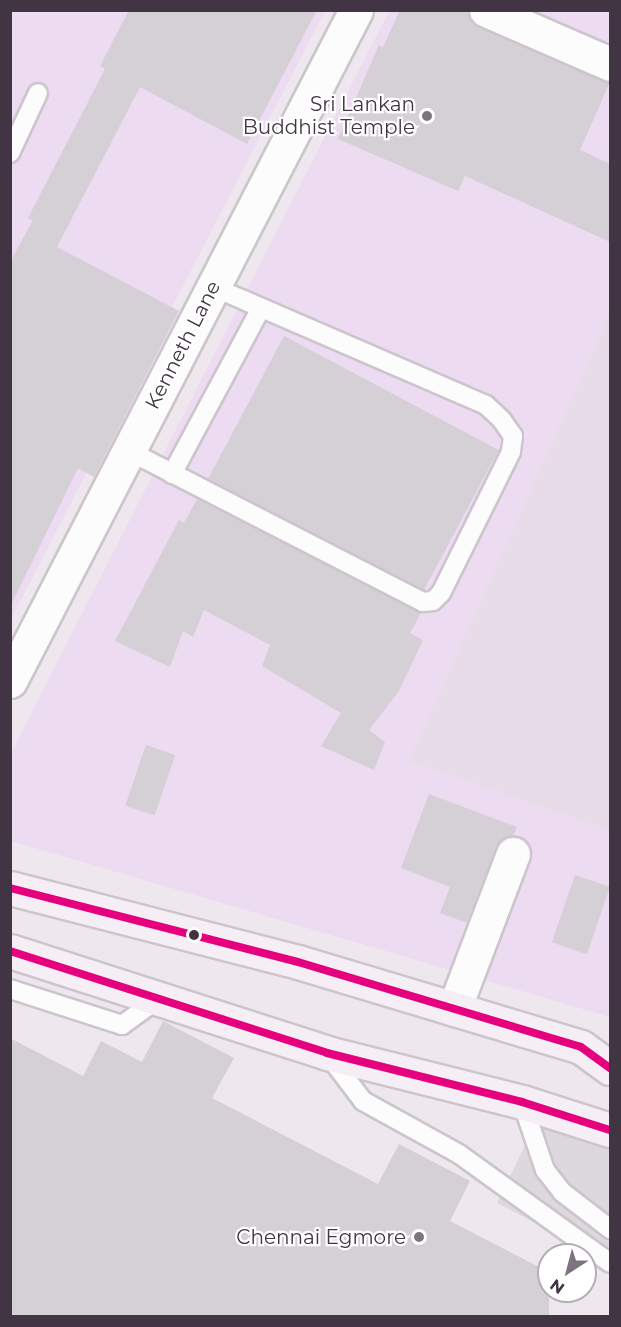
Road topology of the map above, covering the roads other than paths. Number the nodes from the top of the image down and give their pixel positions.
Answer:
1 (356, 10) edge
2 (486, 10) edge
3 (610, 64) edge
4 (38, 93) dead end
5 (10, 153) edge
6 (213, 287) junction
7 (261, 308) junction
8 (129, 451) junction
9 (172, 474) junction
10 (10, 681) edge
11 (513, 854) dead end
12 (10, 888) edge
13 (10, 951) edge
14 (10, 989) edge
15 (158, 999) junction
16 (454, 1009) junction
17 (327, 1053) junction
18 (610, 1068) edge
19 (522, 1102) junction
20 (610, 1130) edge
21 (562, 1192) junction
22 (610, 1229) edge
23 (610, 1255) edge
24 (610, 1263) edge

1 - 6 street, Kenneth Lane
2 - 3 street
4 - 5 lane
6 - 7 lane
6 - 8 street, Kenneth Lane
7 - 9 lane
7 - 9 lane
8 - 9 lane
8 - 10 street, Kenneth Lane
11 - 16 street
12 - 16 main road
13 - 15 main road
14 - 15 lane
15 - 17 main road
16 - 18 main road
17 - 19 main road
17 - 24 lane
19 - 20 main road
19 - 21 lane
21 - 22 lane
21 - 23 lane

